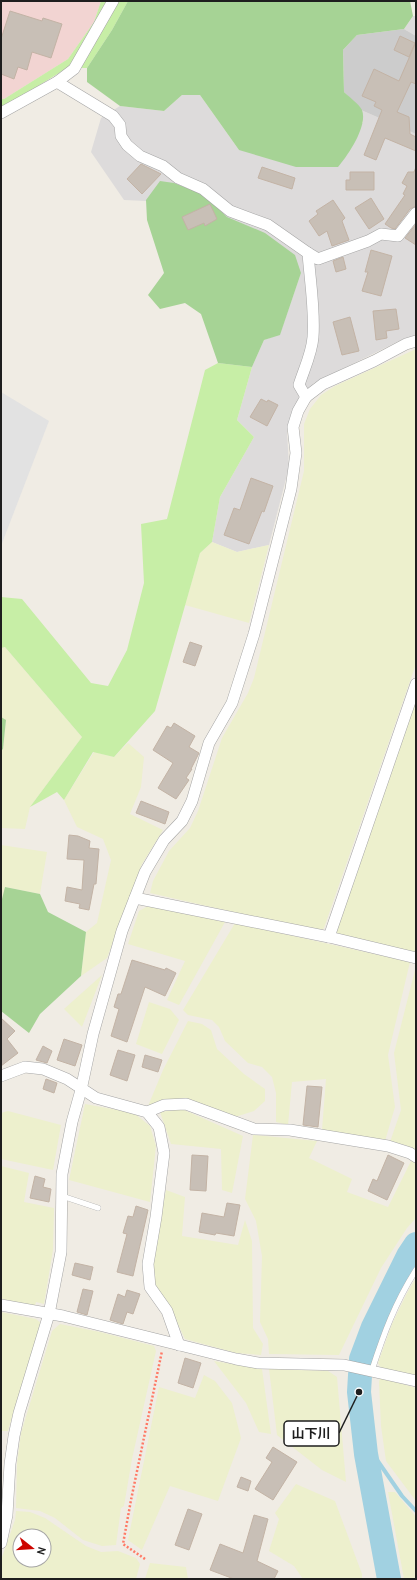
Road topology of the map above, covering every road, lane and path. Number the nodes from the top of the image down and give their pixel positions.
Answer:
1 (113, 1) edge
2 (57, 82) junction
3 (1, 113) edge
4 (416, 213) edge
5 (308, 253) junction
6 (416, 341) edge
7 (306, 397) junction
8 (416, 684) edge
9 (135, 898) junction
10 (329, 937) junction
11 (416, 958) edge
12 (1, 1076) edge
13 (81, 1090) junction
14 (147, 1112) junction
15 (416, 1157) edge
16 (62, 1196) junction
17 (98, 1208) dead end
18 (416, 1270) edge
19 (1, 1305) edge
20 (49, 1314) junction
21 (164, 1341) junction
22 (179, 1345) junction
23 (372, 1370) junction
24 (416, 1381) edge
25 (1, 1543) edge
26 (145, 1559) dead end

1 - 2 street
2 - 3 street
2 - 5 street
4 - 5 street
5 - 7 street
6 - 7 street
7 - 9 street
8 - 10 street
9 - 10 street
9 - 13 street
10 - 11 street
12 - 13 street
13 - 14 street
13 - 16 street
14 - 15 street
14 - 22 street
16 - 17 lane
16 - 20 street
18 - 23 lane
19 - 20 street
20 - 21 street
20 - 25 street
21 - 22 street
21 - 26 path
22 - 23 street
23 - 24 street

